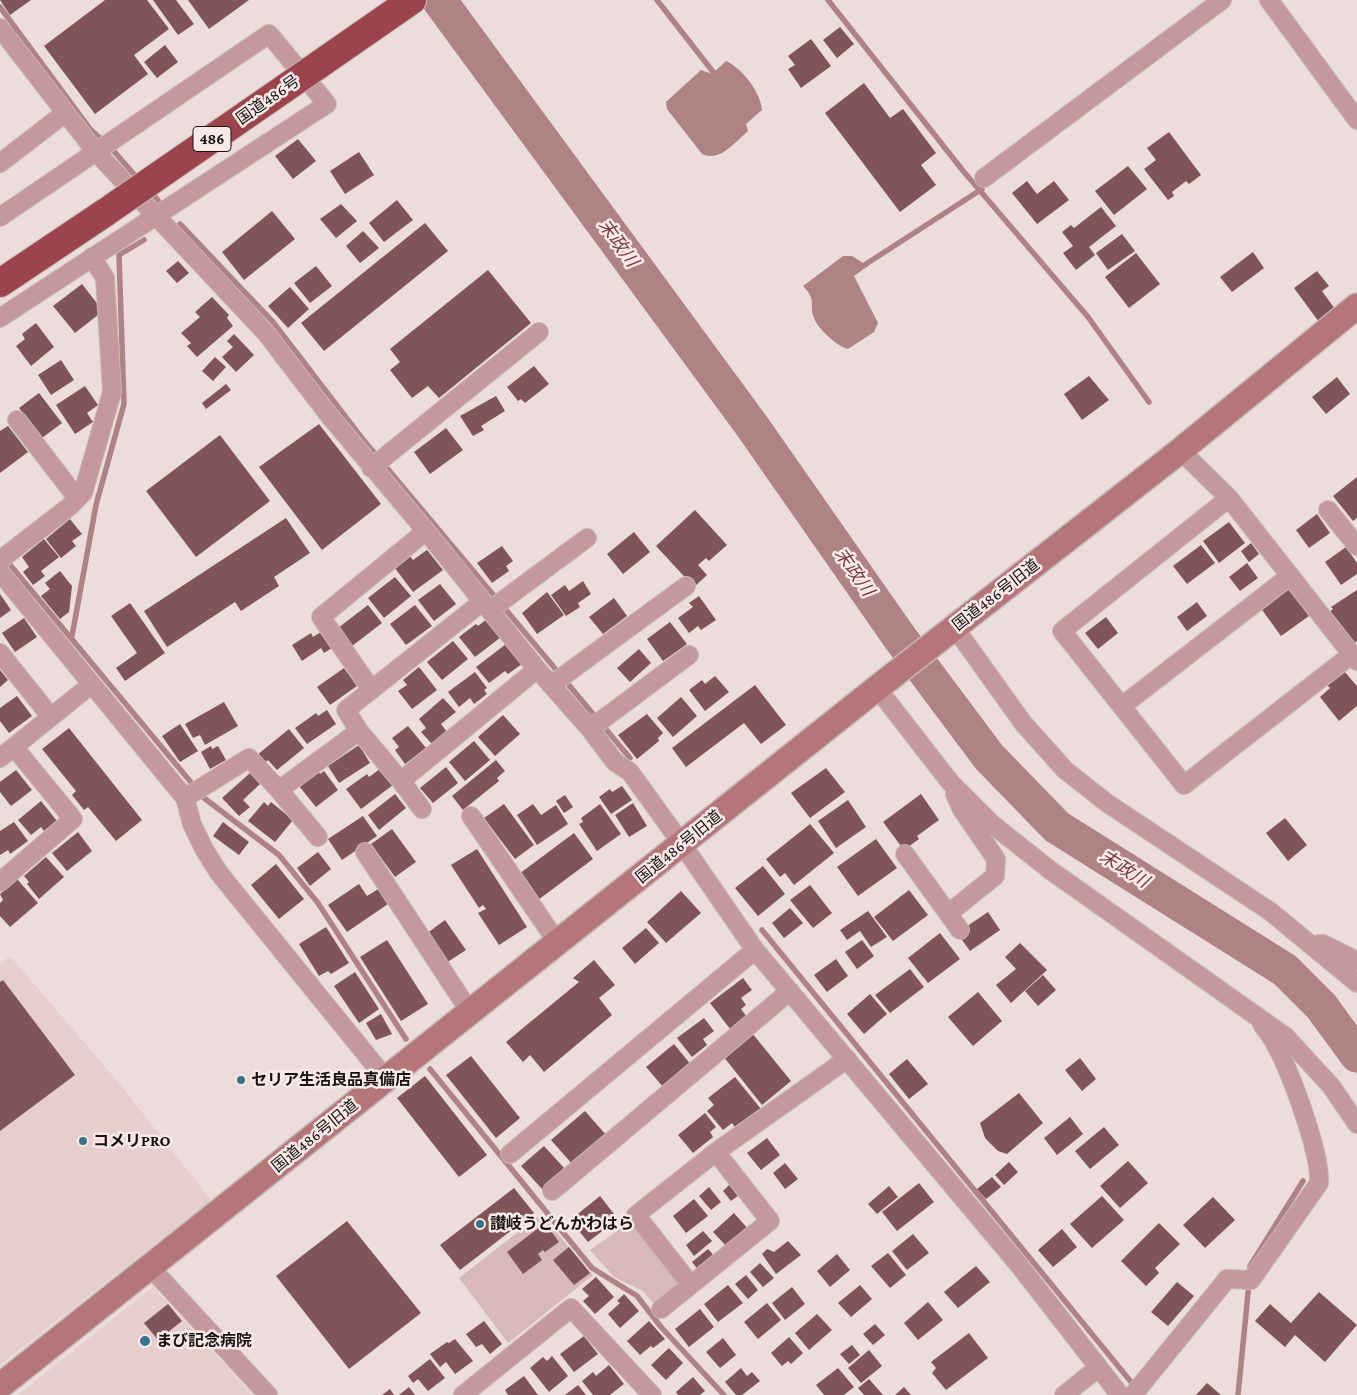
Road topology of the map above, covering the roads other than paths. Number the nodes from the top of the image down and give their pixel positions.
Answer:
1 (1222, 0) edge
2 (1269, 0) edge
3 (408, 3) edge
4 (0, 28) edge
5 (65, 113) junction
6 (1357, 120) edge
7 (103, 145) junction
8 (0, 163) edge
9 (984, 178) dead end
10 (156, 216) junction
11 (0, 217) edge
12 (92, 257) junction
13 (0, 283) edge
14 (1357, 306) edge
15 (0, 318) edge
16 (539, 332) dead end
17 (17, 420) dead end
18 (1180, 450) junction
19 (378, 462) junction
20 (77, 498) junction
21 (1229, 498) junction
22 (1328, 510) dead end
23 (426, 531) junction
24 (587, 538) dead end
25 (1357, 546) edge
26 (2, 559) edge
27 (0, 572) edge
28 (1290, 576) junction
29 (686, 586) dead end
30 (493, 604) junction
31 (955, 628) junction
32 (0, 653) edge
33 (689, 656) dead end
34 (1354, 658) edge
35 (537, 669) junction
36 (559, 680) junction
37 (92, 684) junction
38 (877, 688) junction
39 (370, 689) junction
40 (1122, 706) junction
41 (51, 716) junction
42 (596, 724) junction
43 (359, 731) junction
44 (7, 753) edge
45 (402, 780) junction
46 (950, 782) junction
47 (280, 790) junction
48 (193, 793) junction
49 (422, 809) dead end
50 (472, 816) dead end
51 (318, 837) dead end
52 (682, 844) junction
53 (365, 852) dead end
54 (905, 854) dead end
55 (0, 882) edge
56 (949, 913) junction
57 (960, 930) dead end
58 (558, 942) junction
59 (1313, 945) junction
60 (756, 950) junction
61 (1357, 961) edge
62 (1357, 984) edge
63 (790, 991) junction
64 (470, 1012) junction
65 (1257, 1014) junction
66 (847, 1059) junction
67 (386, 1078) junction
68 (1357, 1124) edge
69 (716, 1152) junction
70 (510, 1154) dead end
71 (552, 1191) dead end
72 (151, 1268) junction
73 (690, 1284) junction
74 (661, 1308) dead end
75 (1098, 1368) junction
76 (0, 1386) edge
77 (642, 1392) edge
78 (1132, 1392) edge
79 (268, 1395) edge
80 (464, 1395) edge
81 (1064, 1395) edge

1 - 9 street
2 - 6 street
3 - 13 highway, 国道486号 / 486, bridge
4 - 5 street
5 - 7 street
5 - 8 street
7 - 10 street
7 - 10 street
7 - 11 street
10 - 12 street
10 - 19 street
12 - 15 street
12 - 20 street
14 - 18 street, 国道486号旧道
16 - 19 street
17 - 20 street
18 - 21 street
18 - 31 street, 国道486号旧道
19 - 23 street
20 - 26 street
21 - 28 street
21 - 40 street
22 - 25 street
23 - 30 street
23 - 39 street
24 - 30 street
27 - 37 street
28 - 34 street
28 - 40 street
29 - 36 street
30 - 35 street
30 - 39 street
31 - 38 street, 国道486号旧道
31 - 59 street
32 - 41 street
33 - 42 street
34 - 40 street
35 - 36 street
35 - 45 street
36 - 42 street
37 - 41 street
37 - 48 street
38 - 46 street
38 - 52 street, 国道486号旧道
39 - 43 street
41 - 44 street
42 - 52 street
43 - 45 street
43 - 47 street
44 - 55 street
45 - 49 street
46 - 56 street
46 - 65 street
47 - 48 street
47 - 51 street
48 - 67 street
50 - 58 street
52 - 58 street, 国道486号旧道
52 - 60 street
53 - 64 street
54 - 56 street
56 - 57 street
58 - 64 street, 国道486号旧道
59 - 61 street
59 - 62 street
60 - 63 street
60 - 70 street
63 - 66 street
63 - 71 street
64 - 67 street, 国道486号旧道
65 - 68 street
65 - 78 street
66 - 69 street
66 - 75 street
67 - 72 street, 国道486号旧道
69 - 73 street
69 - 73 street
72 - 76 street, 国道486号旧道
72 - 79 street
73 - 74 street
75 - 78 street
75 - 81 street
77 - 80 street

